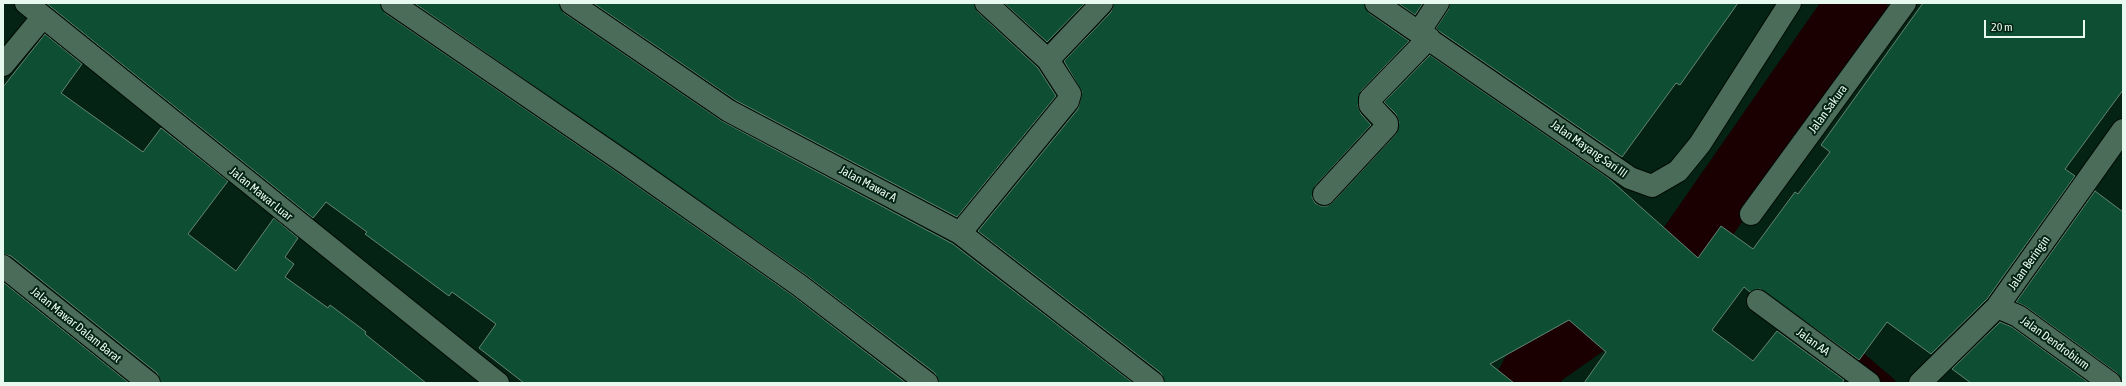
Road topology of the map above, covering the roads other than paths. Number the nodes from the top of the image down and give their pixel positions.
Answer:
1 (26, 3) edge
2 (392, 3) edge
3 (571, 3) edge
4 (986, 3) edge
5 (1102, 3) edge
6 (1376, 3) edge
7 (1438, 3) edge
8 (1790, 3) edge
9 (1905, 3) edge
10 (42, 18) junction
11 (1424, 35) junction
12 (1048, 60) junction
13 (3, 65) edge
14 (2122, 134) edge
15 (1324, 194) dead end
16 (1751, 214) dead end
17 (960, 233) junction
18 (3, 266) edge
19 (1758, 301) dead end
20 (1997, 307) junction
21 (149, 383) edge
22 (498, 383) edge
23 (927, 383) edge
24 (1153, 383) edge
25 (1869, 383) edge
26 (1920, 383) edge
27 (2110, 383) edge

1 - 10 street, Jalan Mawar Luar
2 - 23 street
3 - 17 street, Jalan Mawar A
4 - 12 street
5 - 12 street
6 - 11 street, Jalan Mayang Sari III
7 - 11 street
8 - 11 street, Jalan Mayang Sari III
9 - 16 street, Jalan Sakura
10 - 13 street
10 - 22 street, Jalan Mawar Luar
11 - 15 street
12 - 17 street
14 - 20 street, Jalan Beringin
17 - 24 street, Jalan Mawar A
18 - 21 street, Jalan Mawar Dalam Barat
19 - 25 street, Jalan AA
20 - 26 street, Jalan Beringin
20 - 27 street, Jalan Dendrobium

